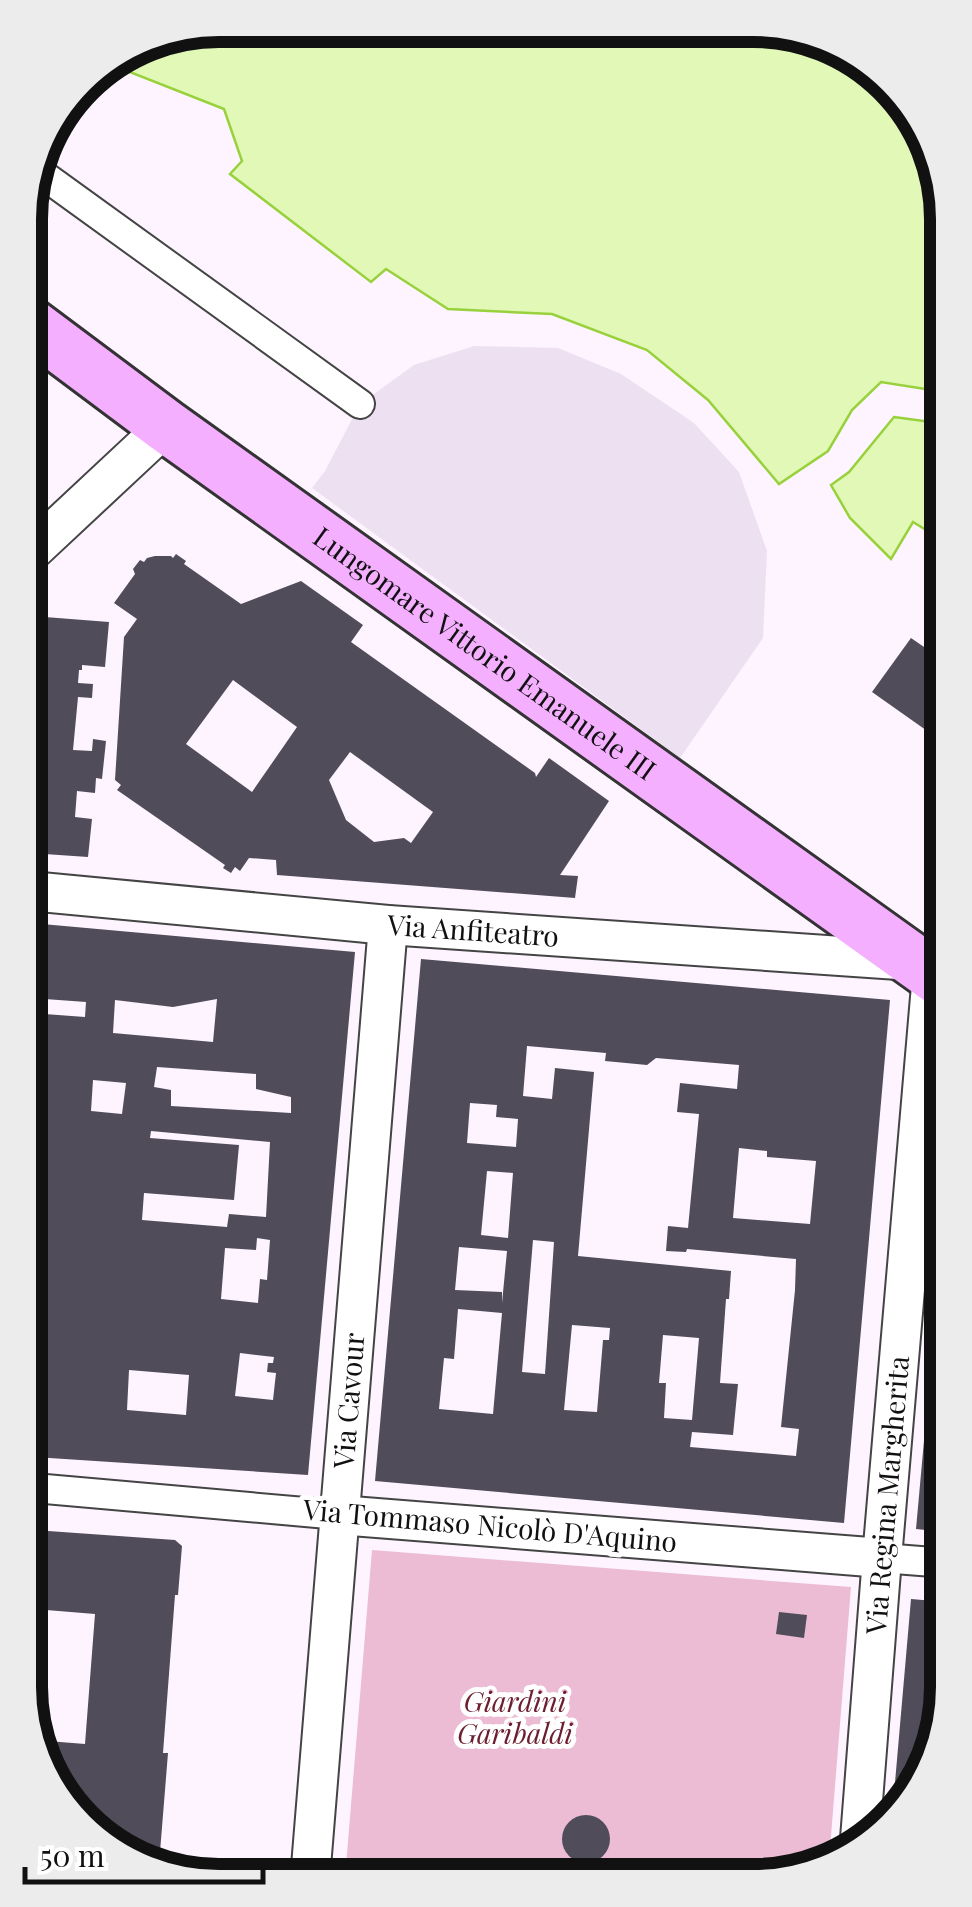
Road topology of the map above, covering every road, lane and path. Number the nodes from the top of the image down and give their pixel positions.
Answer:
1 (48, 179) edge
2 (42, 333) edge
3 (360, 404) dead end
4 (166, 426) junction
5 (42, 541) edge
6 (42, 891) edge
7 (388, 925) junction
8 (930, 972) edge
9 (929, 1010) edge
10 (926, 1259) edge
11 (42, 1489) edge
12 (339, 1515) junction
13 (882, 1558) junction
14 (929, 1562) edge
15 (861, 1827) edge
16 (311, 1864) edge

1 - 3 street
2 - 4 main road, Lungomare Vittorio Emanuele III
4 - 5 street
4 - 8 main road, Lungomare Vittorio Emanuele III
6 - 7 street, Via Anfiteatro
7 - 8 street, Via Anfiteatro
7 - 12 street, Via Cavour
9 - 10 street, Via Regina Margherita
10 - 13 street, Via Regina Margherita
11 - 12 street, Via Tommaso Nicolò D'Aquino
12 - 13 street, Via Tommaso Nicolò D'Aquino
12 - 16 street, Via Cavour
13 - 14 street, Via Tommaso Nicolò D'Aquino
13 - 15 street, Via Regina Margherita

